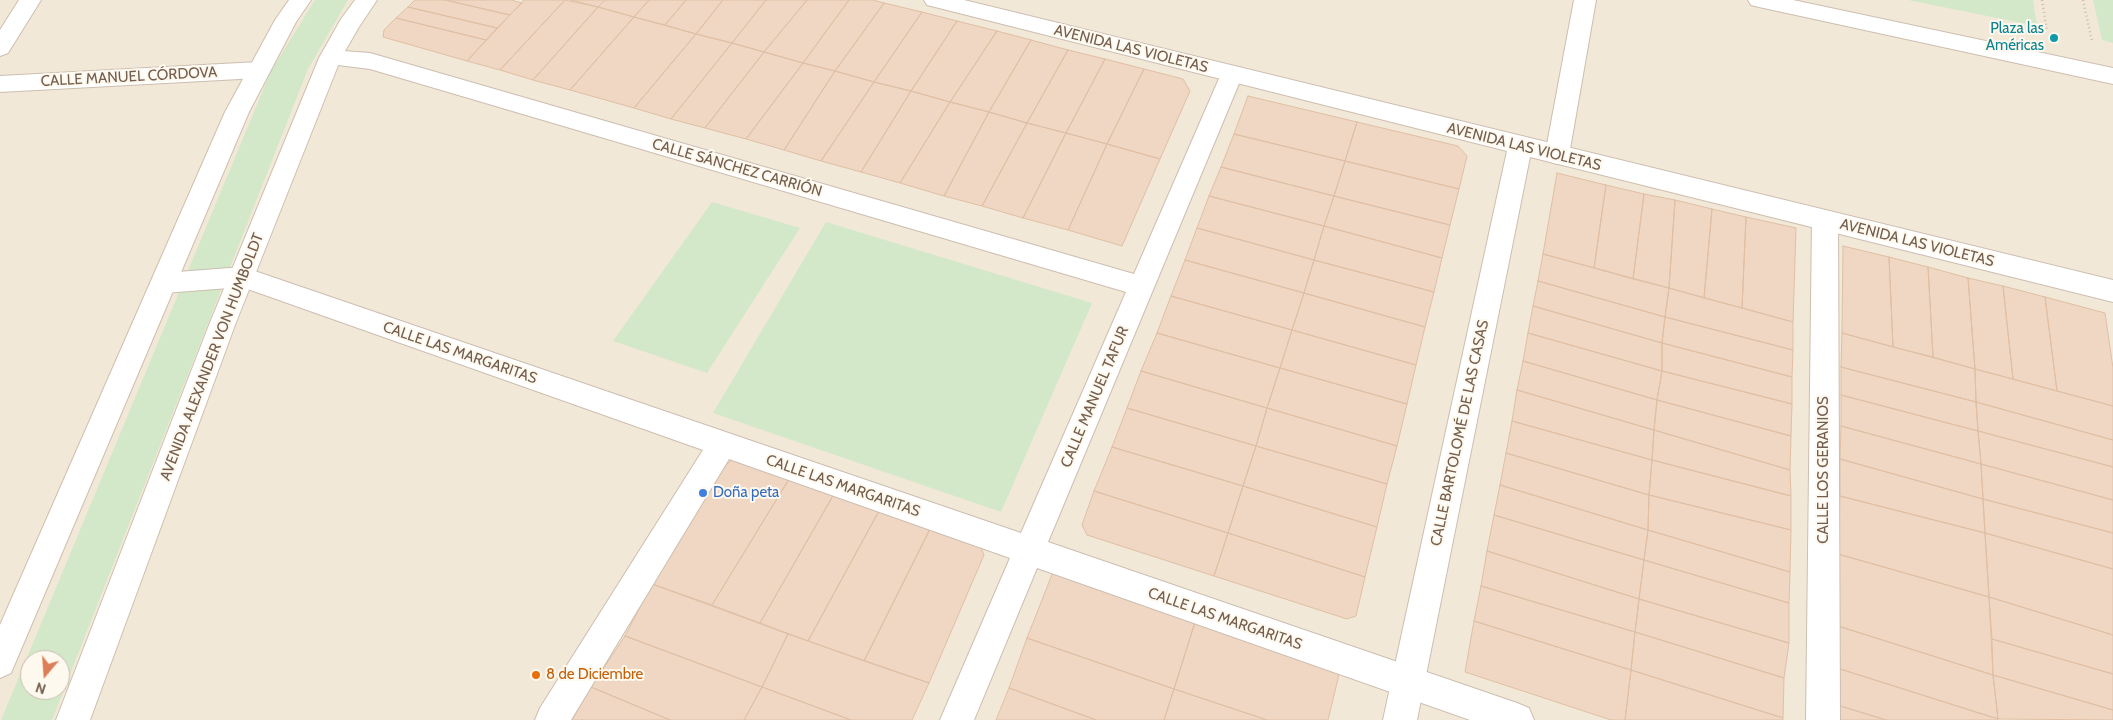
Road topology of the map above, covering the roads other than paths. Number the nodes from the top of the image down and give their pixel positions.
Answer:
1 (30, 0) edge
2 (300, 0) edge
3 (366, 0) edge
4 (935, 0) edge
5 (1584, 0) edge
6 (1759, 0) edge
7 (1858, 11) edge
8 (0, 48) edge
9 (330, 58) junction
10 (258, 70) junction
11 (1232, 74) junction
12 (2113, 76) edge
13 (0, 84) edge
14 (1520, 146) junction
15 (1557, 155) junction
16 (1825, 220) junction
17 (243, 277) junction
18 (164, 283) junction
19 (1141, 286) junction
20 (2113, 291) edge
21 (722, 444) junction
22 (1030, 550) junction
23 (0, 662) edge
24 (1408, 682) junction
25 (73, 720) edge
26 (552, 720) edge
27 (958, 720) edge
28 (1400, 720) edge
29 (1517, 720) edge
30 (1823, 720) edge

1 - 8 street
2 - 10 street
3 - 9 street, AVENIDA ALEXANDER VON HUMBOLDT
4 - 11 street, AVENIDA LAS VIOLETAS
5 - 15 street
6 - 7 street
7 - 12 street
9 - 17 street, AVENIDA ALEXANDER VON HUMBOLDT
9 - 19 street, CALLE SÁNCHEZ CARRIÓN
10 - 13 street, CALLE MANUEL CÓRDOVA
10 - 18 street
11 - 14 street, AVENIDA LAS VIOLETAS
11 - 19 street, CALLE MANUEL TAFUR
14 - 15 street, AVENIDA LAS VIOLETAS
14 - 24 street, CALLE BARTOLOMÉ DE LAS CASAS
15 - 16 street, AVENIDA LAS VIOLETAS
16 - 20 street, AVENIDA LAS VIOLETAS
16 - 30 street, CALLE LOS GERANIOS
17 - 18 street, CALLE LAS MARGARITAS
17 - 21 street, CALLE LAS MARGARITAS
17 - 25 street, AVENIDA ALEXANDER VON HUMBOLDT
18 - 23 street
19 - 22 street, CALLE MANUEL TAFUR
21 - 22 street, CALLE LAS MARGARITAS
21 - 26 street
22 - 24 street, CALLE LAS MARGARITAS
22 - 27 street, CALLE MANUEL TAFUR
24 - 28 street, CALLE BARTOLOMÉ DE LAS CASAS
24 - 29 street, CALLE LAS MARGARITAS

